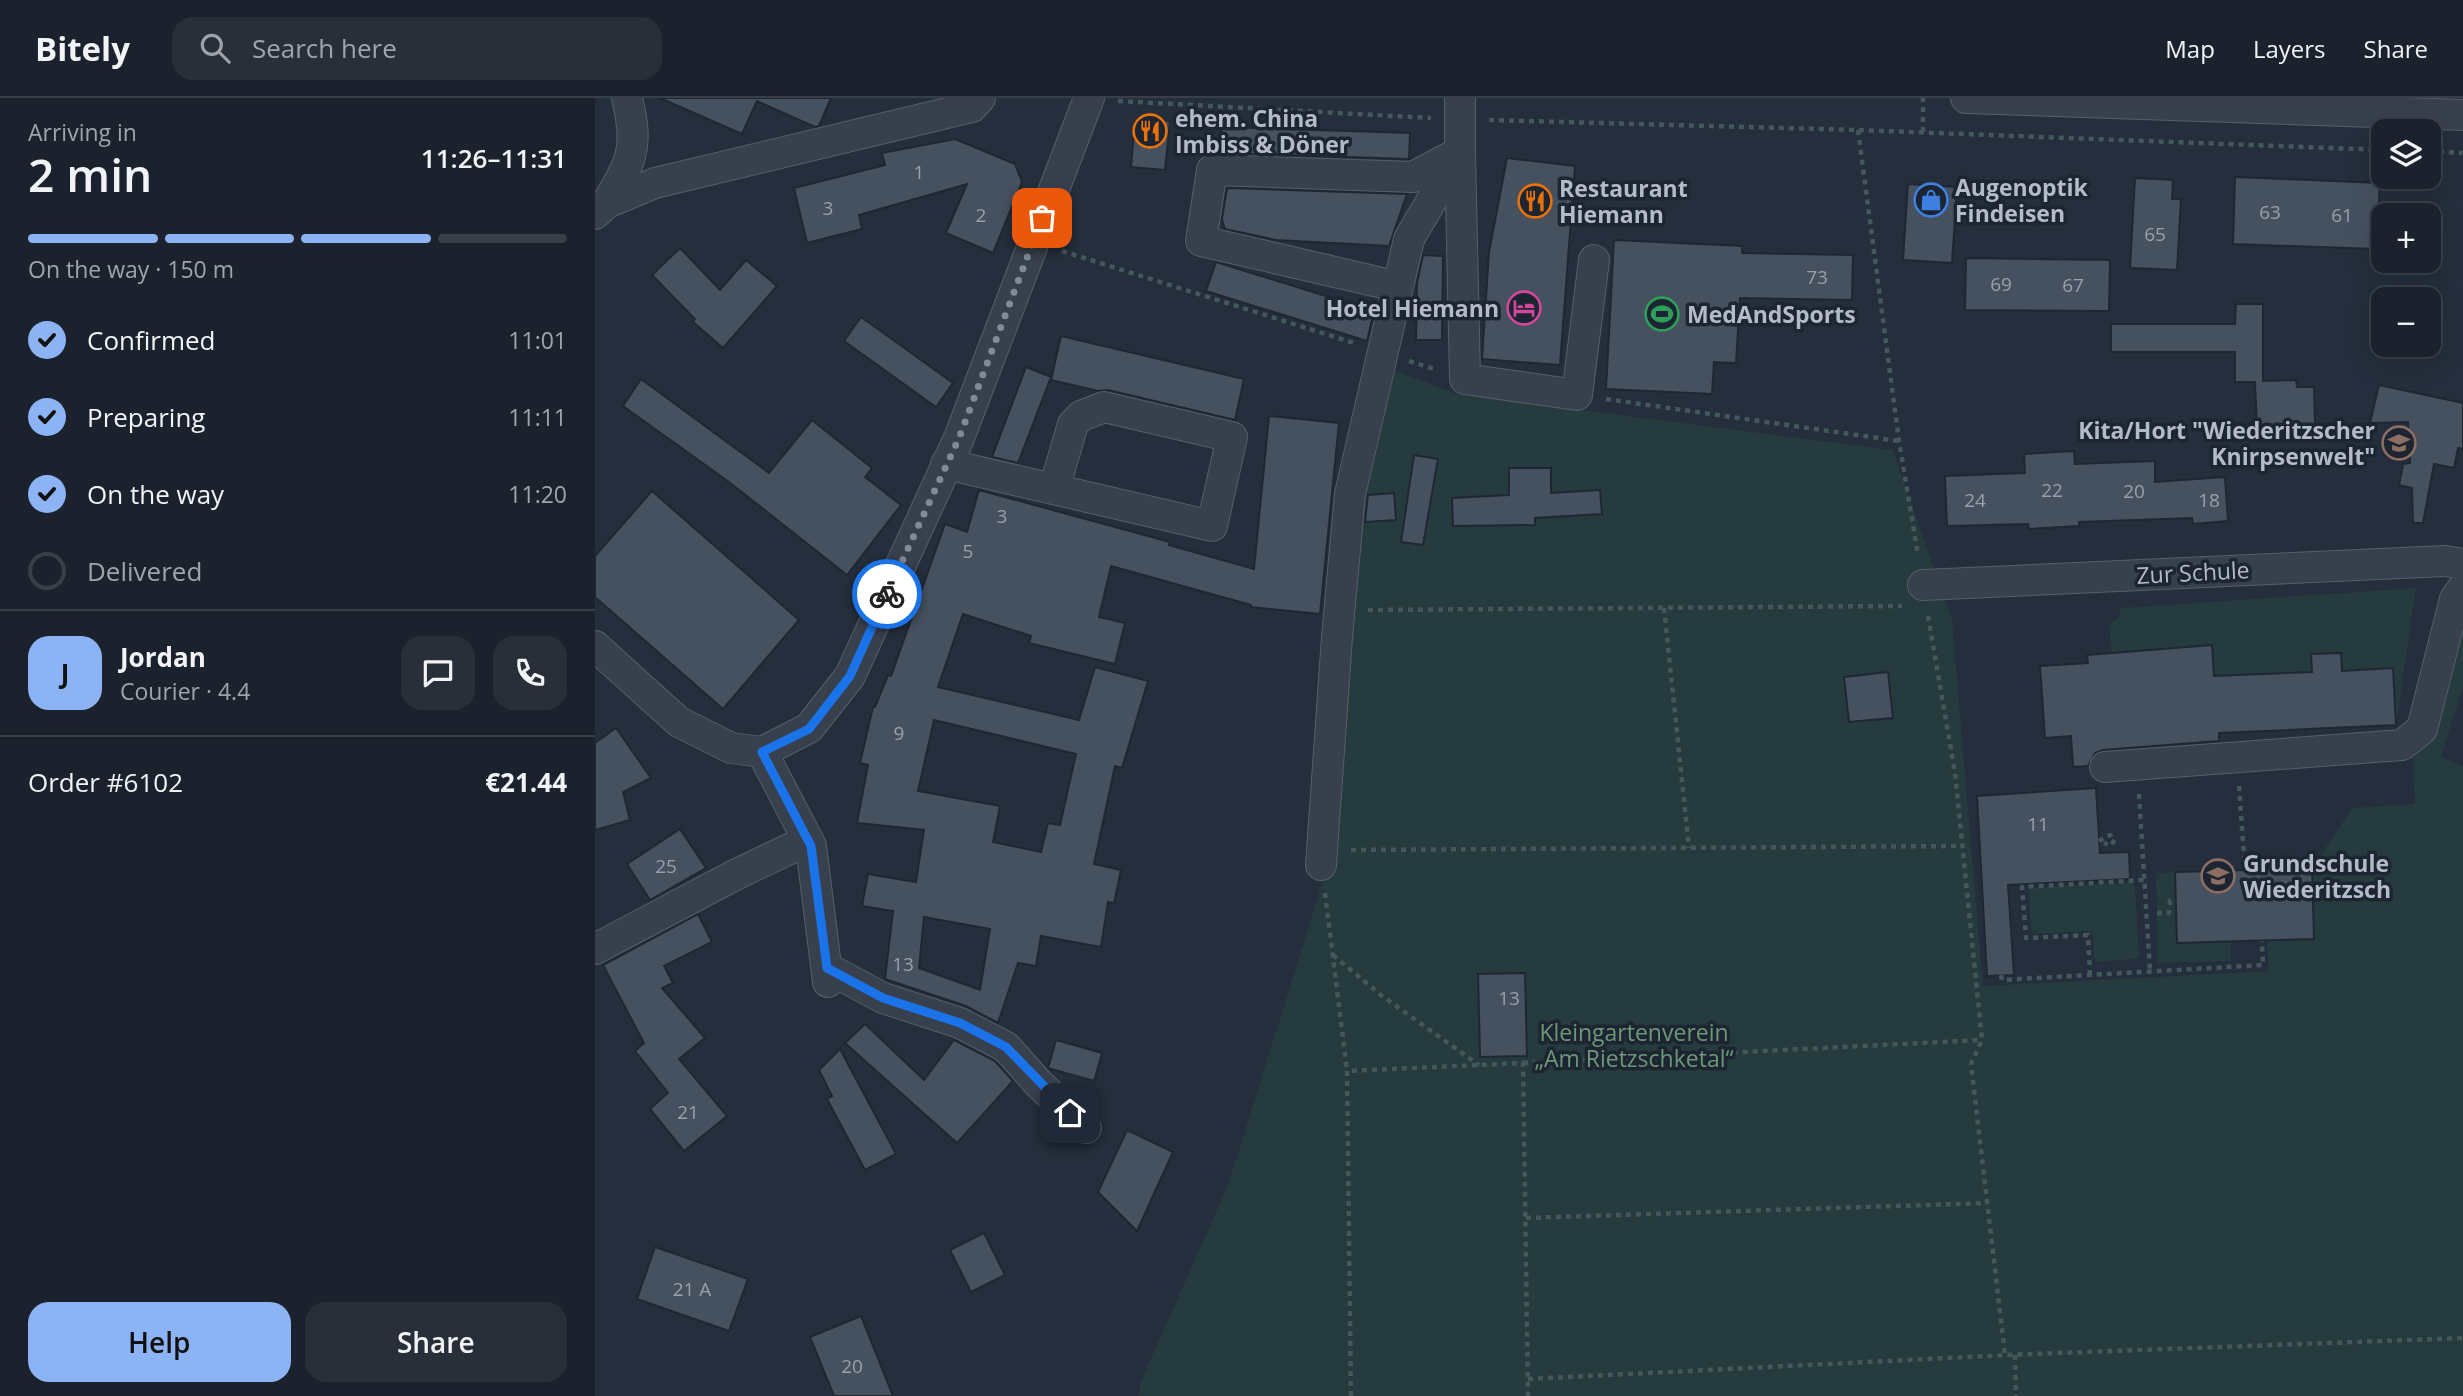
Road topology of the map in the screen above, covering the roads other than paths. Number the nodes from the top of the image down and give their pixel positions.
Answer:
1 (627, 98) edge
2 (980, 98) edge
3 (1966, 98) edge
4 (1102, 99) edge
5 (1459, 109) edge
6 (2463, 115) edge
7 (1460, 152) junction
8 (601, 209) edge
9 (1594, 260) dead end
10 (1378, 282) dead end
11 (946, 464) junction
12 (1054, 489) junction
13 (2463, 564) edge
14 (2463, 588) edge
15 (1925, 596) road end
16 (595, 646) edge
17 (762, 752) junction
18 (2105, 766) dead end
19 (809, 840) junction
20 (1322, 857) road end
21 (595, 949) edge
22 (1086, 1128) dead end

1 - 8 street
2 - 8 street
3 - 6 street
4 - 11 street
5 - 7 street
7 - 9 street
7 - 10 street
7 - 20 street
11 - 12 street
11 - 17 street
12 - 12 street
13 - 15 street, Zur Schule
14 - 18 street
16 - 17 street
17 - 19 street
19 - 21 street
19 - 22 street

